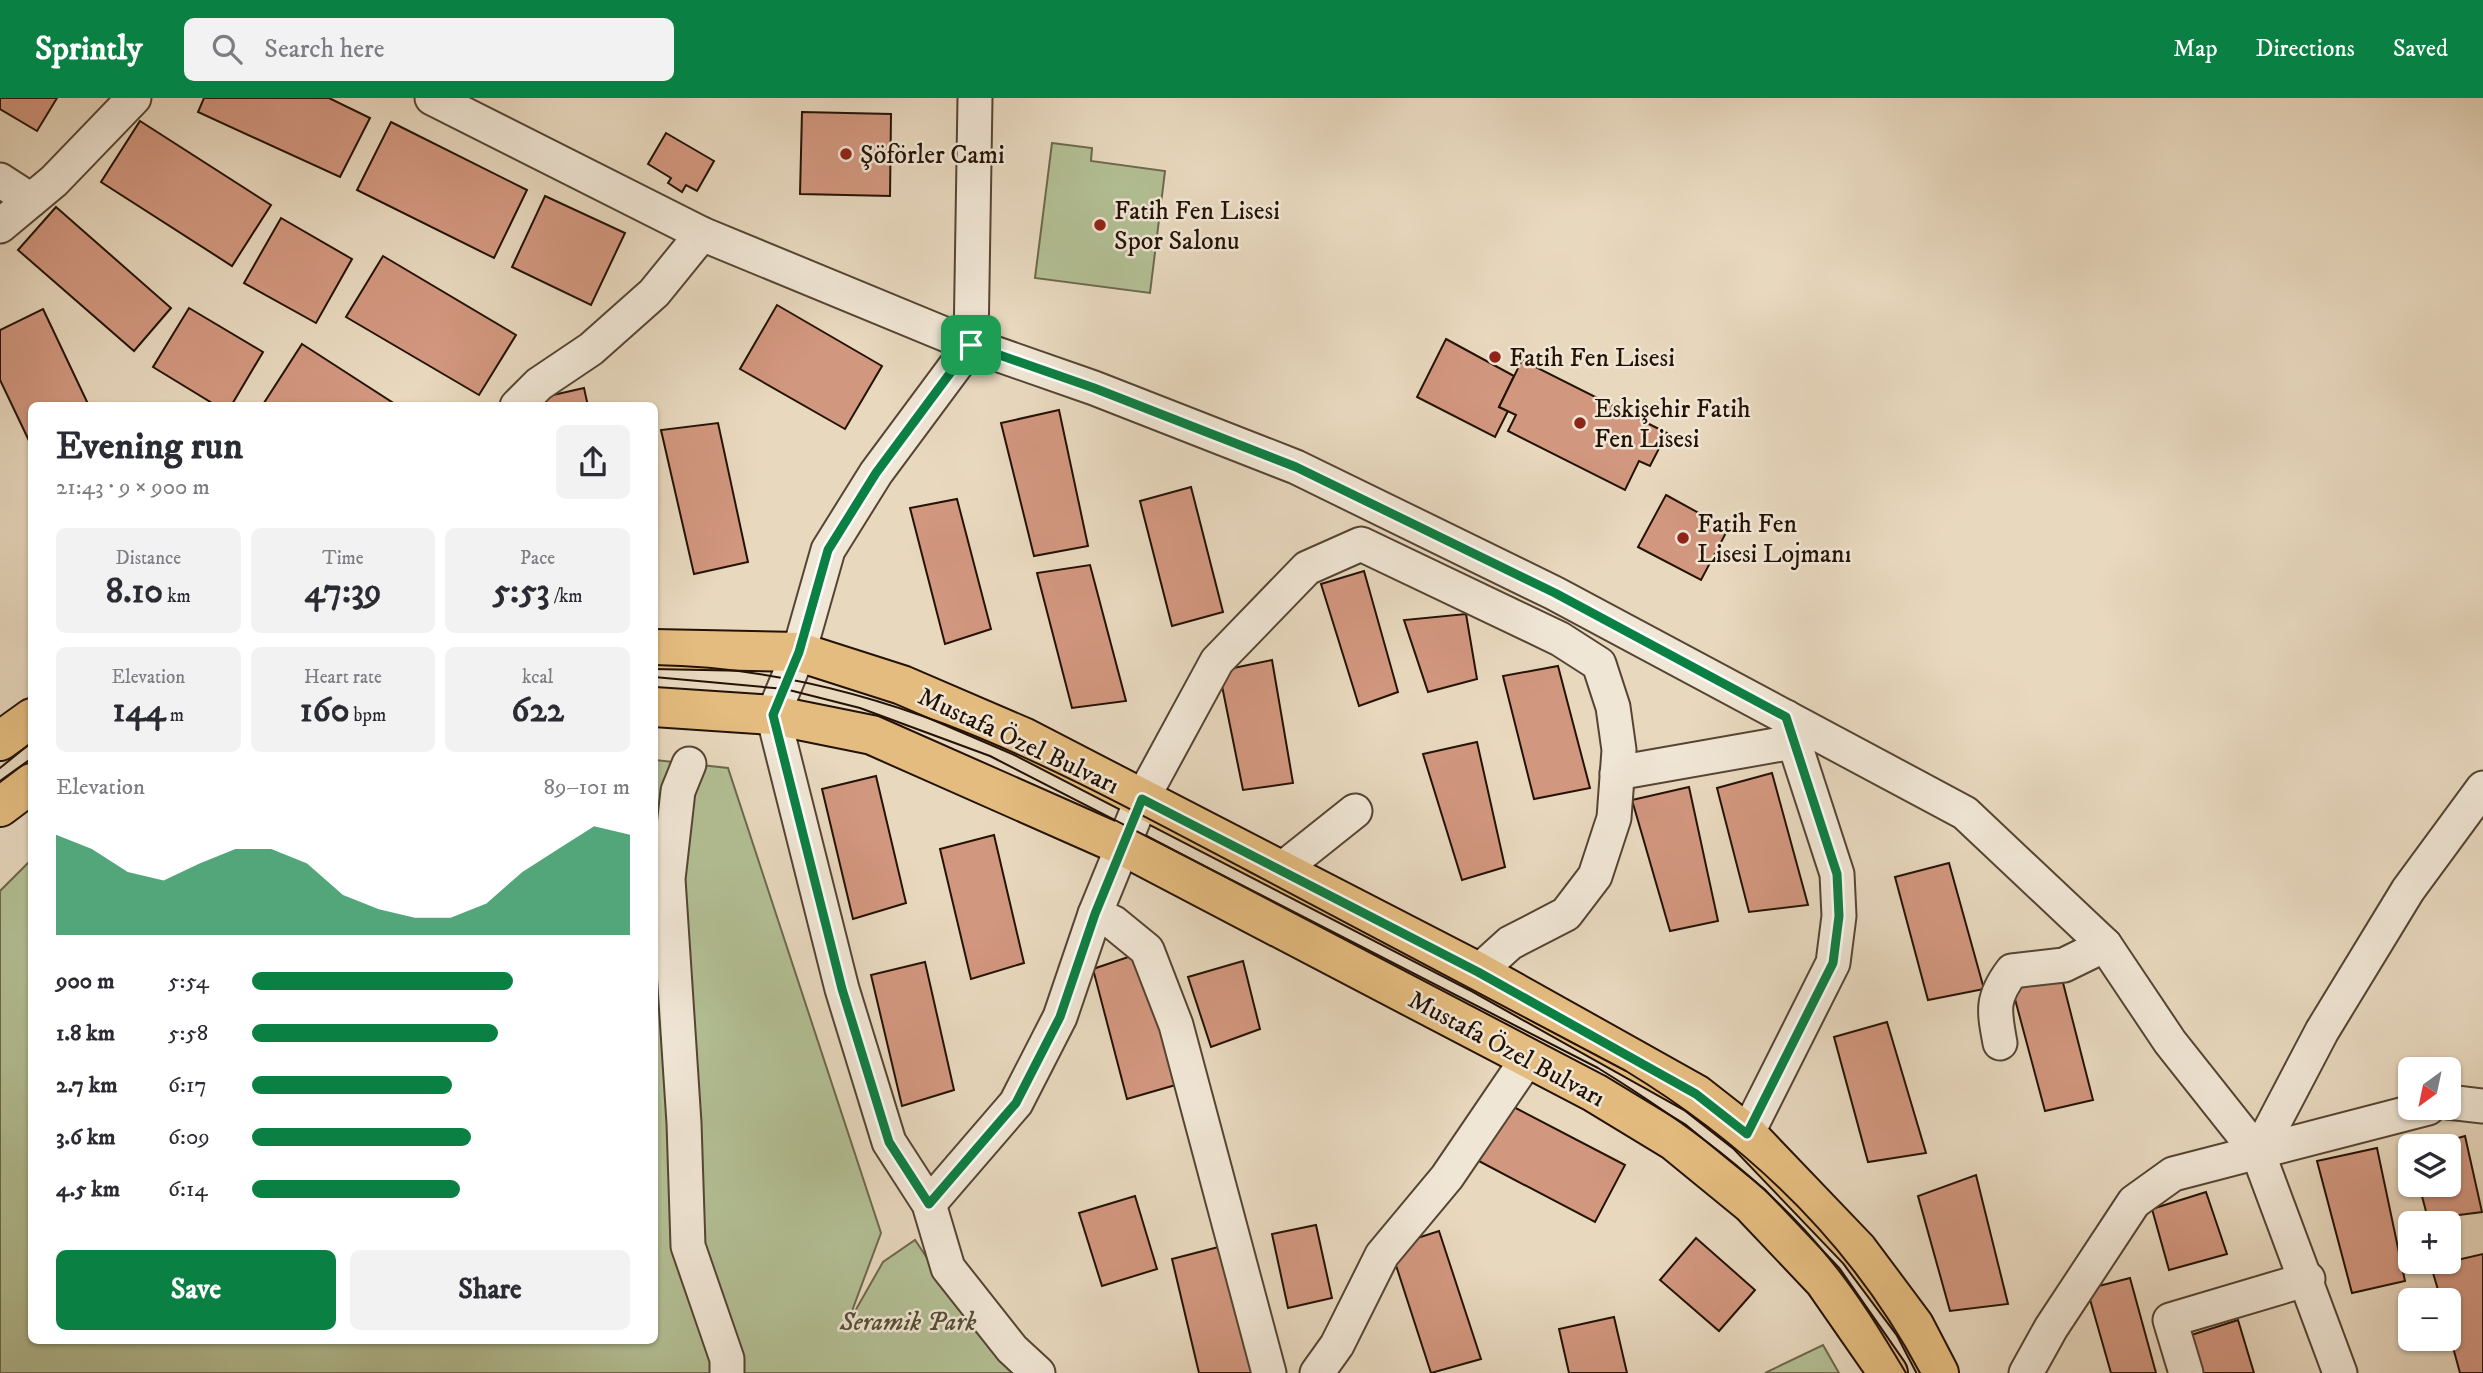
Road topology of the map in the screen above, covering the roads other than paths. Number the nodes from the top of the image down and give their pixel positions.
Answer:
1 (134, 98) edge
2 (432, 98) edge
3 (975, 98) edge
4 (0, 180) edge
5 (31, 200) junction
6 (0, 226) edge
7 (702, 234) junction
8 (971, 345) junction
9 (521, 402) edge
10 (658, 649) edge
11 (799, 652) junction
12 (658, 707) edge
13 (773, 715) junction
14 (28, 721) edge
15 (1789, 730) junction
16 (0, 741) edge
17 (689, 764) dead end
18 (1617, 773) junction
19 (28, 786) edge
20 (2483, 788) edge
21 (1142, 799) junction
22 (0, 807) edge
23 (1355, 811) dead end
24 (1125, 847) junction
25 (1281, 870) junction
26 (1095, 914) junction
27 (2105, 945) junction
28 (1478, 972) junction
29 (2000, 1043) dead end
30 (1528, 1058) junction
31 (2461, 1104) edge
32 (2483, 1107) edge
33 (2398, 1116) edge
34 (1747, 1134) junction
35 (2258, 1153) junction
36 (929, 1204) junction
37 (2308, 1279) junction
38 (727, 1373) edge
39 (1038, 1373) edge
40 (1269, 1373) edge
41 (1317, 1373) edge
42 (1888, 1373) edge
43 (1939, 1373) edge
44 (2026, 1373) edge
45 (2186, 1373) edge
46 (2340, 1373) edge

1 - 5 street
2 - 7 street
3 - 8 street
4 - 5 street
5 - 6 street
7 - 8 street
7 - 9 street
8 - 11 street
8 - 15 street
10 - 11 main road, Mustafa Özel Bulvarı
11 - 13 street
11 - 21 main road, Mustafa Özel Bulvarı
12 - 13 main road, Mustafa Özel Bulvarı
13 - 24 main road, Mustafa Özel Bulvarı
13 - 36 street
14 - 16 main road
15 - 18 street
15 - 27 street
15 - 34 street
17 - 38 street
18 - 21 street
18 - 28 street
19 - 22 main road
20 - 35 street
21 - 24 street
21 - 25 main road, Mustafa Özel Bulvarı
23 - 25 street
24 - 26 street
24 - 30 main road, Mustafa Özel Bulvarı
25 - 28 main road, Mustafa Özel Bulvarı
26 - 36 street
26 - 40 street
27 - 29 street
27 - 35 street
28 - 34 main road, Mustafa Özel Bulvarı
30 - 41 street
30 - 42 main road, Mustafa Özel Bulvarı
31 - 32 street
33 - 35 street
34 - 43 main road, Mustafa Özel Bulvarı
35 - 37 street
35 - 44 street
36 - 39 street
37 - 45 street
37 - 46 street

